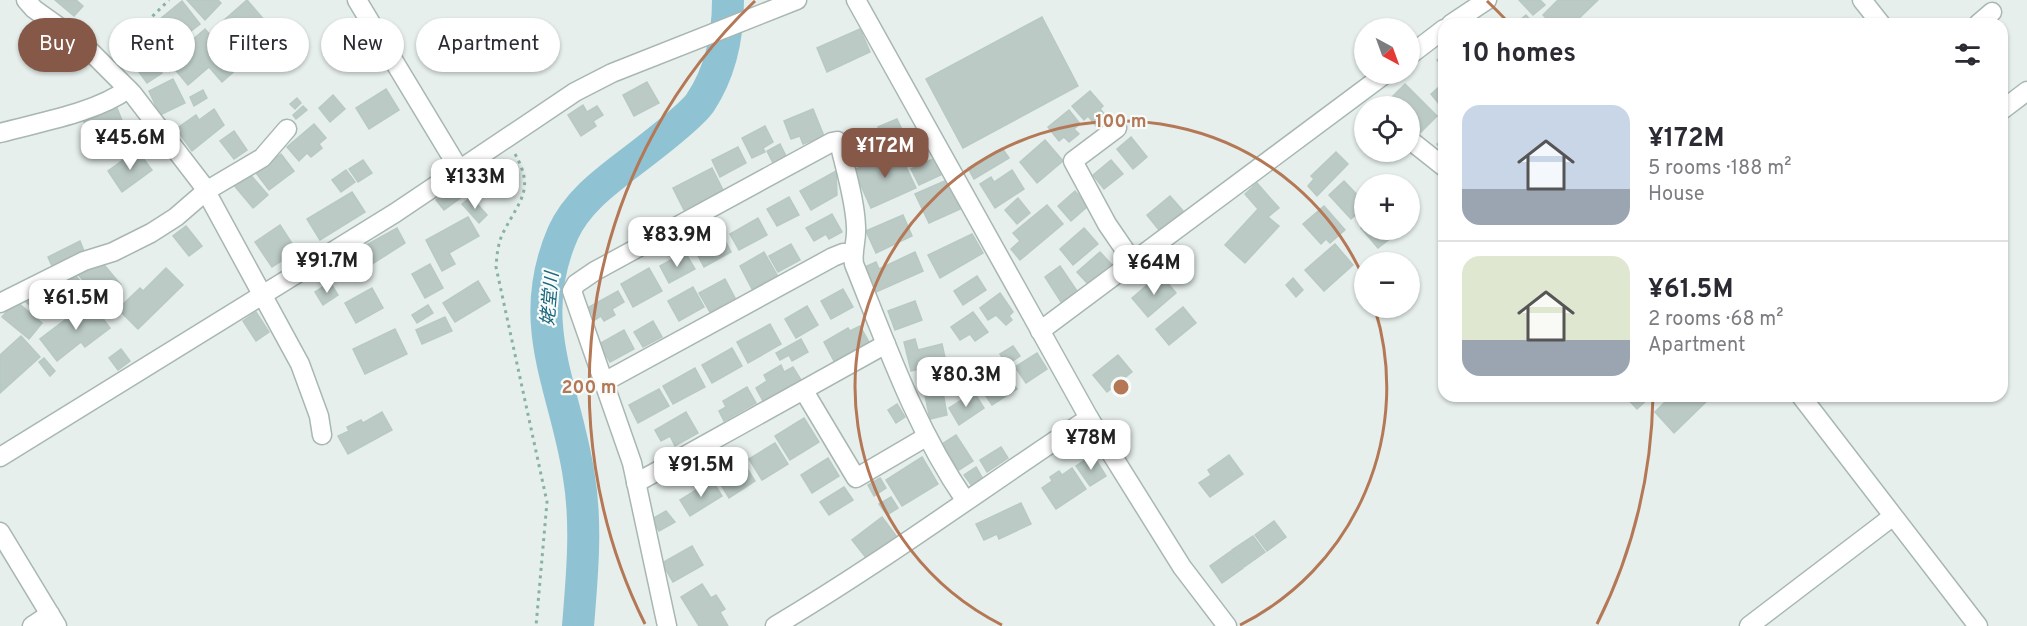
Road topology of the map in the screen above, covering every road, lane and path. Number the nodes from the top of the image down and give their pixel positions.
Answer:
1 (26, 0) edge
2 (169, 0) edge
3 (357, 0) edge
4 (797, 0) edge
5 (856, 0) edge
6 (1486, 0) edge
7 (1862, 0) edge
8 (1992, 12) dead end
9 (1460, 18) edge
10 (1876, 18) edge
11 (1985, 18) edge
12 (1438, 34) edge
13 (1420, 47) edge
14 (103, 64) junction
15 (1376, 84) edge
16 (128, 89) junction
17 (2027, 91) edge
18 (1366, 96) edge
19 (2008, 105) edge
20 (1354, 107) edge
21 (1117, 128) dead end
22 (287, 129) dead end
23 (0, 133) edge
24 (505, 138) junction
25 (1420, 148) edge
26 (1438, 162) edge
27 (459, 169) junction
28 (206, 191) junction
29 (852, 254) junction
30 (1133, 262) junction
31 (263, 293) junction
32 (0, 303) edge
33 (1040, 332) junction
34 (886, 344) junction
35 (604, 382) junction
36 (804, 391) junction
37 (1806, 402) edge
38 (1089, 418) junction
39 (322, 435) dead end
40 (926, 437) junction
41 (0, 457) edge
42 (636, 483) junction
43 (965, 500) junction
44 (1892, 517) junction
45 (0, 532) edge
46 (54, 620) edge
47 (32, 626) edge
48 (536, 626) edge
49 (667, 626) edge
50 (775, 626) edge
51 (1227, 626) edge
52 (1749, 626) edge
53 (1978, 626) edge

1 - 14 street
2 - 14 path
3 - 27 street
4 - 24 street
5 - 33 street
6 - 9 street
7 - 10 street
8 - 11 street
12 - 13 street
14 - 16 street
15 - 18 street
16 - 23 street
16 - 28 street
17 - 19 street
20 - 30 street
21 - 30 street
22 - 28 street
24 - 27 street
24 - 48 path
25 - 26 street
27 - 31 street
28 - 31 street
28 - 32 street
29 - 34 street
29 - 35 street
29 - 35 street
30 - 33 street
31 - 39 street
31 - 41 street
33 - 38 street
34 - 36 street
34 - 40 street
35 - 42 street
36 - 40 street
36 - 42 street
37 - 44 street
38 - 43 street
38 - 51 street
40 - 43 street
42 - 49 street
43 - 50 street
44 - 52 street
44 - 53 street
45 - 46 street
46 - 47 street

